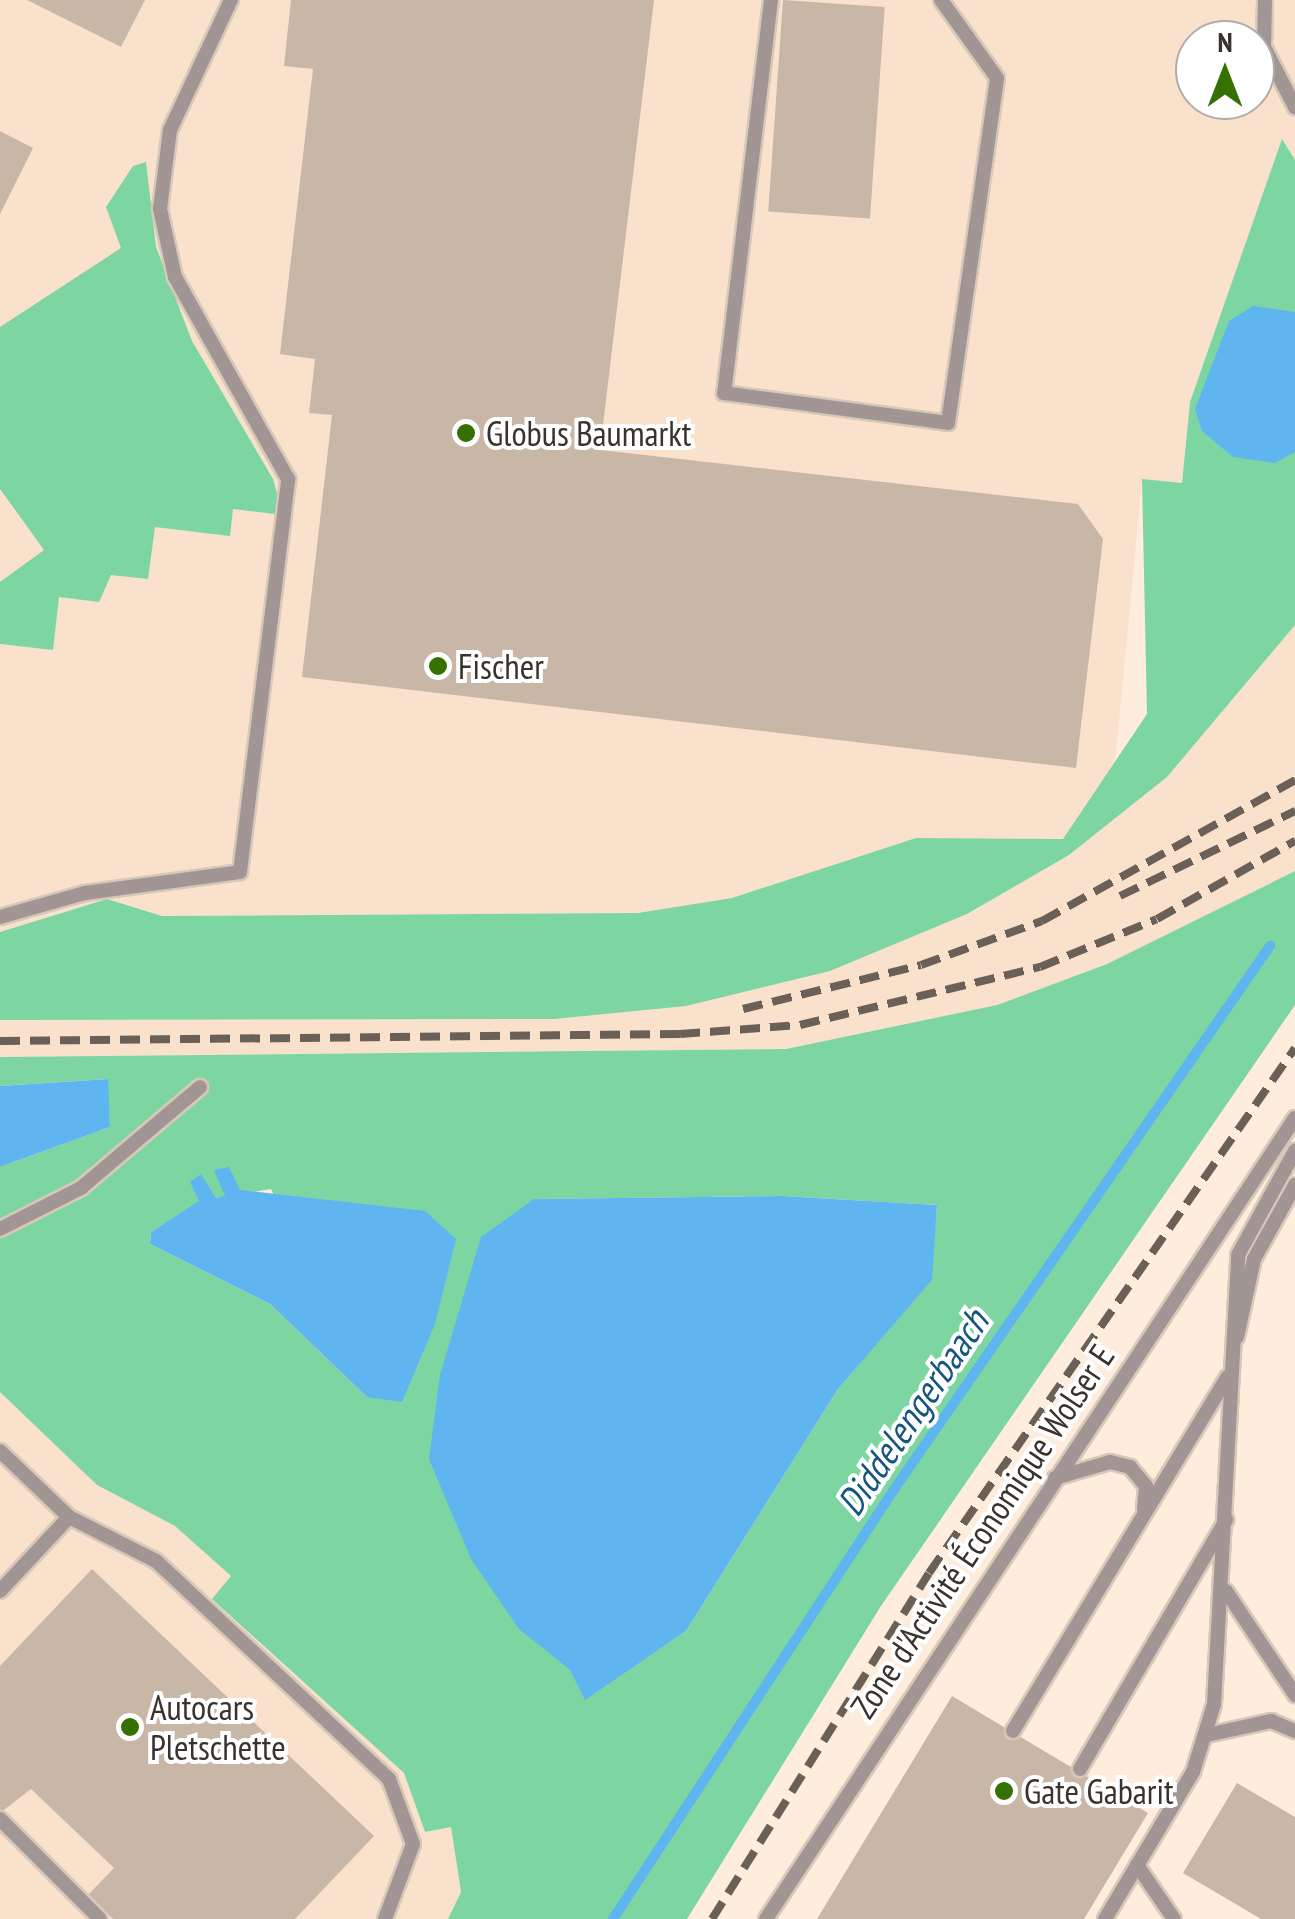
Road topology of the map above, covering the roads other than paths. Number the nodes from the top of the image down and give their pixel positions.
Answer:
1 (231, 0) edge
2 (771, 0) edge
3 (941, 0) edge
4 (1265, 0) edge
5 (1295, 107) edge
6 (0, 917) edge
7 (200, 1087) dead end
8 (1295, 1118) edge
9 (1295, 1151) edge
10 (1295, 1185) edge
11 (0, 1229) edge
12 (1230, 1373) junction
13 (0, 1451) edge
14 (1055, 1478) junction
15 (1144, 1515) junction
16 (69, 1517) junction
17 (1226, 1519) junction
18 (0, 1591) edge
19 (1226, 1591) junction
20 (1295, 1695) edge
21 (1014, 1731) dead end
22 (1295, 1731) edge
23 (1207, 1736) junction
24 (1080, 1769) dead end
25 (0, 1820) edge
26 (1137, 1866) junction
27 (100, 1919) edge
28 (386, 1919) edge
29 (766, 1919) edge
30 (1105, 1919) edge
31 (1174, 1919) edge

1 - 6 lane
2 - 3 lane
4 - 5 lane
7 - 11 lane
8 - 14 lane, Zone d'Activité Économique Wolser E
9 - 12 lane
10 - 12 lane
12 - 15 lane
12 - 17 lane
13 - 16 lane
14 - 15 lane
14 - 29 lane, Zone d'Activité Économique Wolser E
15 - 21 lane
16 - 18 lane
16 - 28 lane
17 - 19 lane
17 - 24 lane
19 - 20 lane
19 - 23 lane
22 - 23 lane
23 - 26 lane
25 - 27 lane
26 - 30 lane
26 - 31 lane

